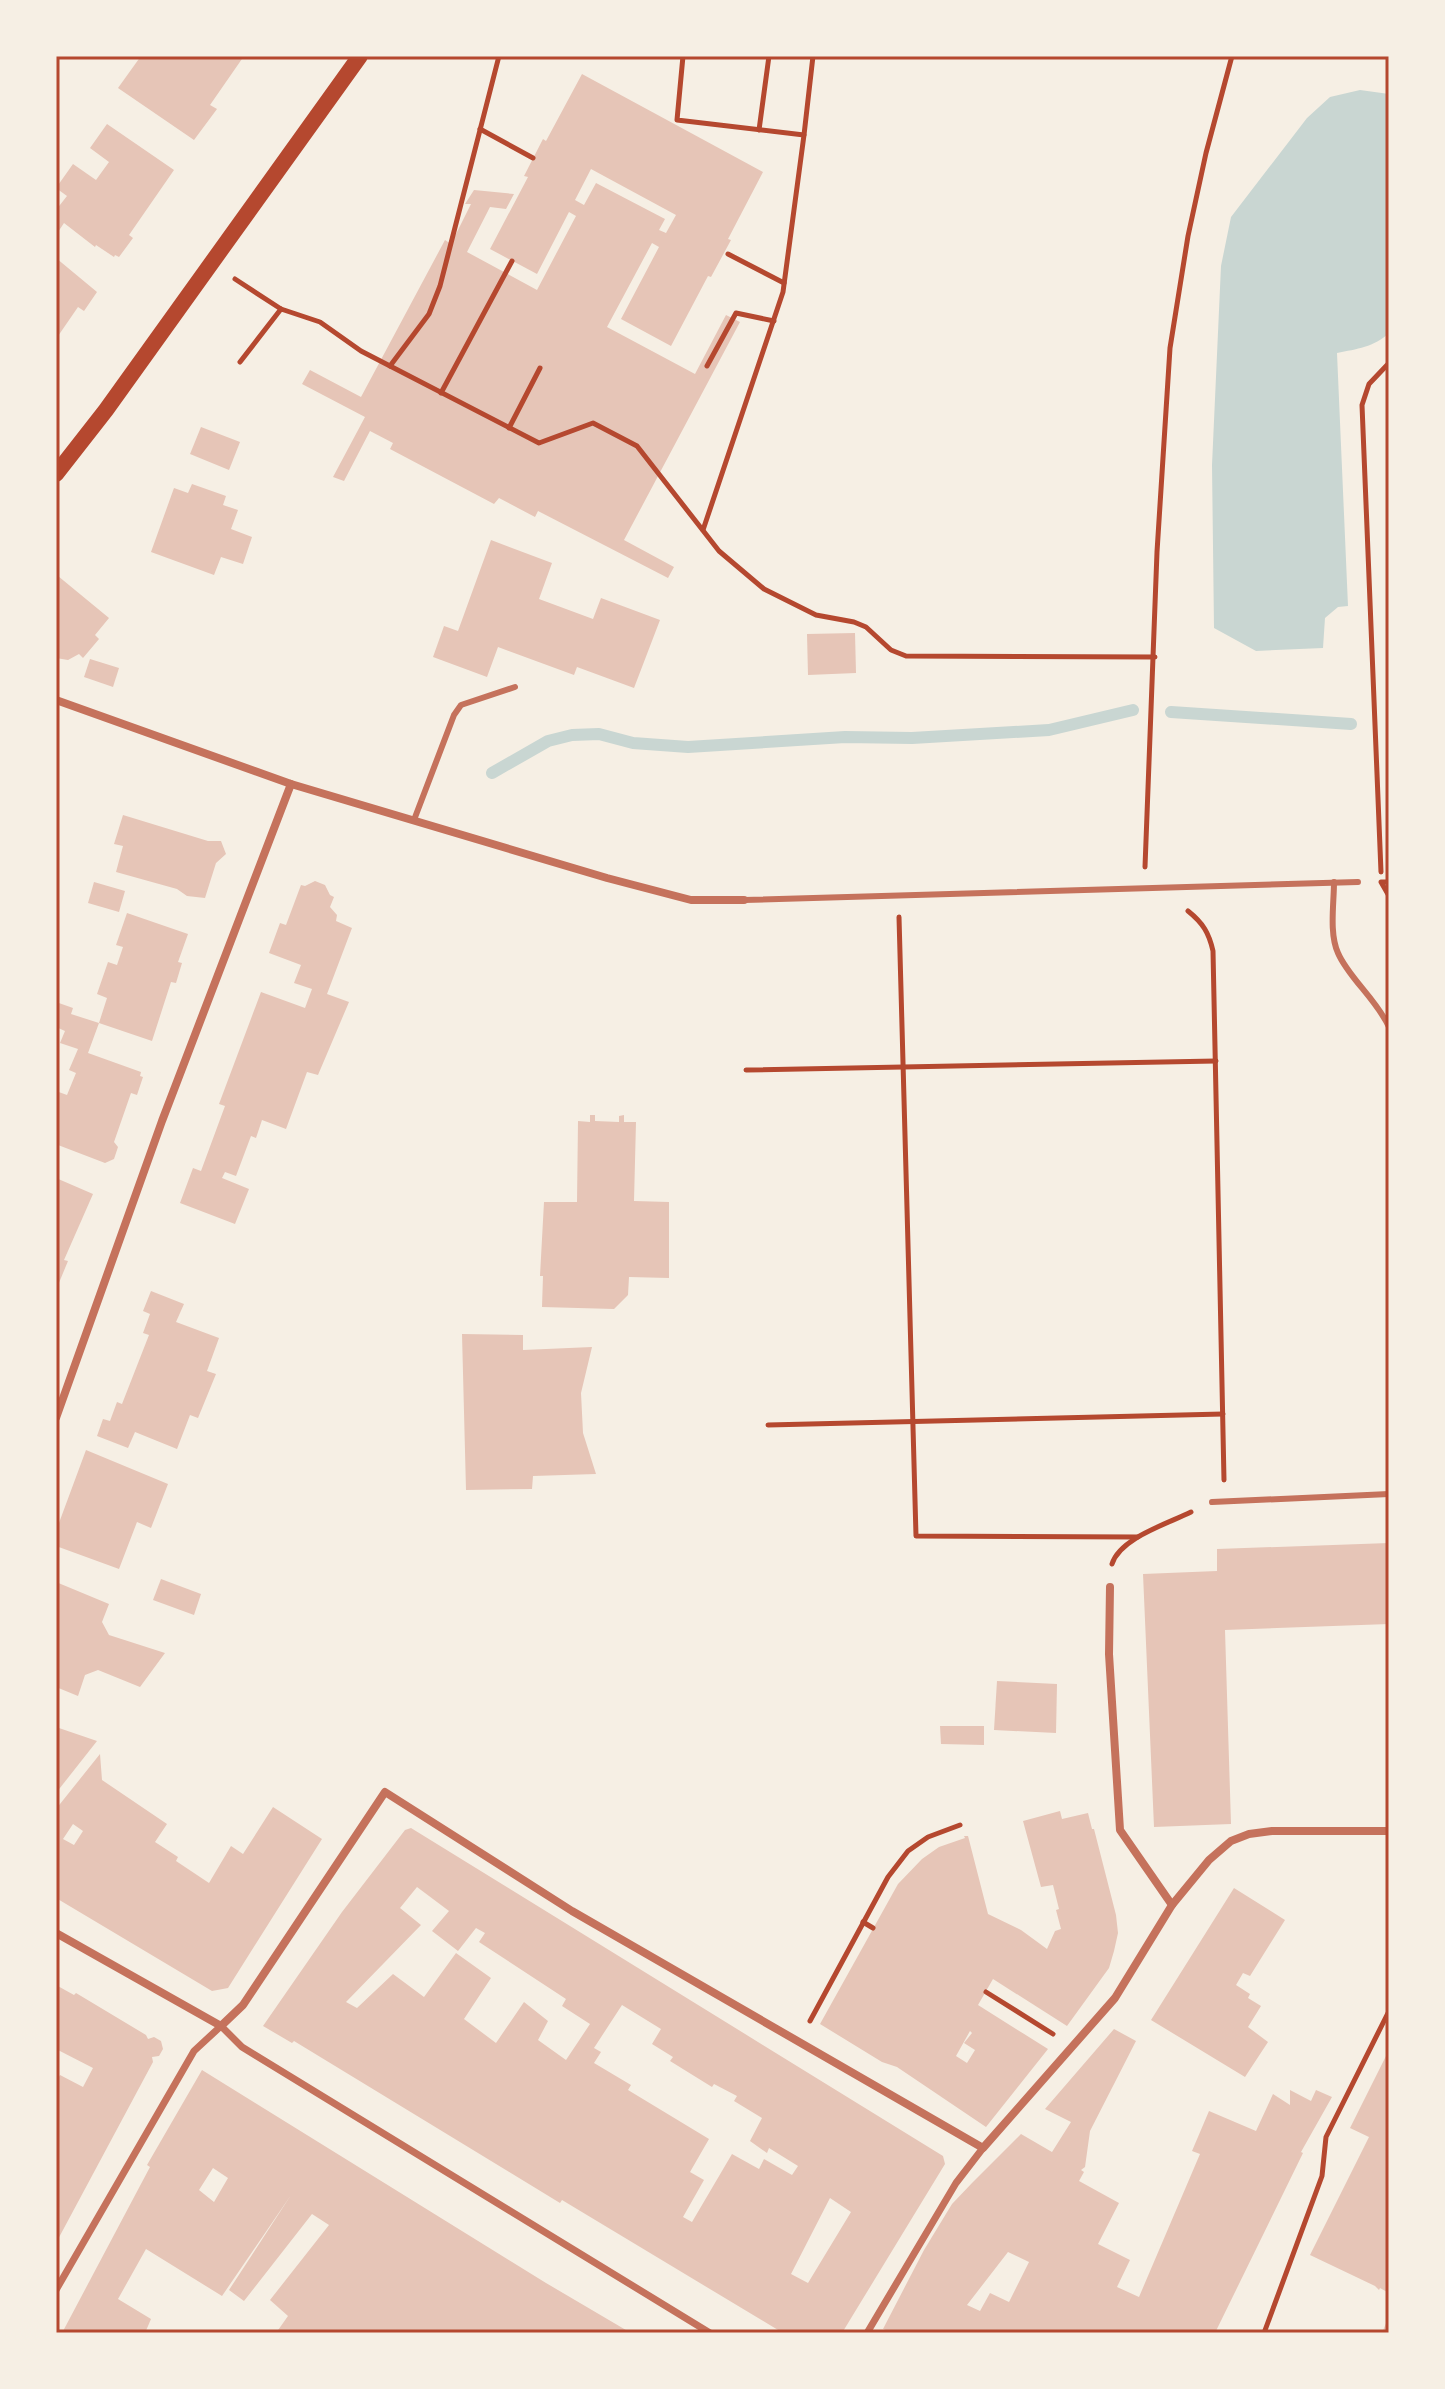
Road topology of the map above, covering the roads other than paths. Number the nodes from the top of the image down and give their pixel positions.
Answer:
1 (360, 56) edge
2 (56, 474) edge
3 (515, 687) dead end
4 (56, 700) edge
5 (291, 784) junction
6 (414, 820) junction
7 (1334, 882) junction
8 (1358, 882) road end
9 (744, 900) joint
10 (1389, 1027) edge
11 (56, 1418) edge
12 (1389, 1494) edge
13 (1212, 1502) road end
14 (1110, 1587) road end
15 (1389, 1831) edge
16 (1172, 1905) junction
17 (56, 1933) edge
18 (221, 2026) junction
19 (983, 2148) junction
20 (56, 2290) edge
21 (710, 2333) edge
22 (867, 2333) edge

1 - 2 main road
3 - 6 lane
4 - 5 street
5 - 6 street
5 - 11 street
6 - 9 street
7 - 8 lane
7 - 9 lane
7 - 10 lane
12 - 13 lane
14 - 16 street
15 - 16 street
16 - 19 street
17 - 18 street
18 - 19 street
18 - 20 street
18 - 21 street
19 - 22 street

